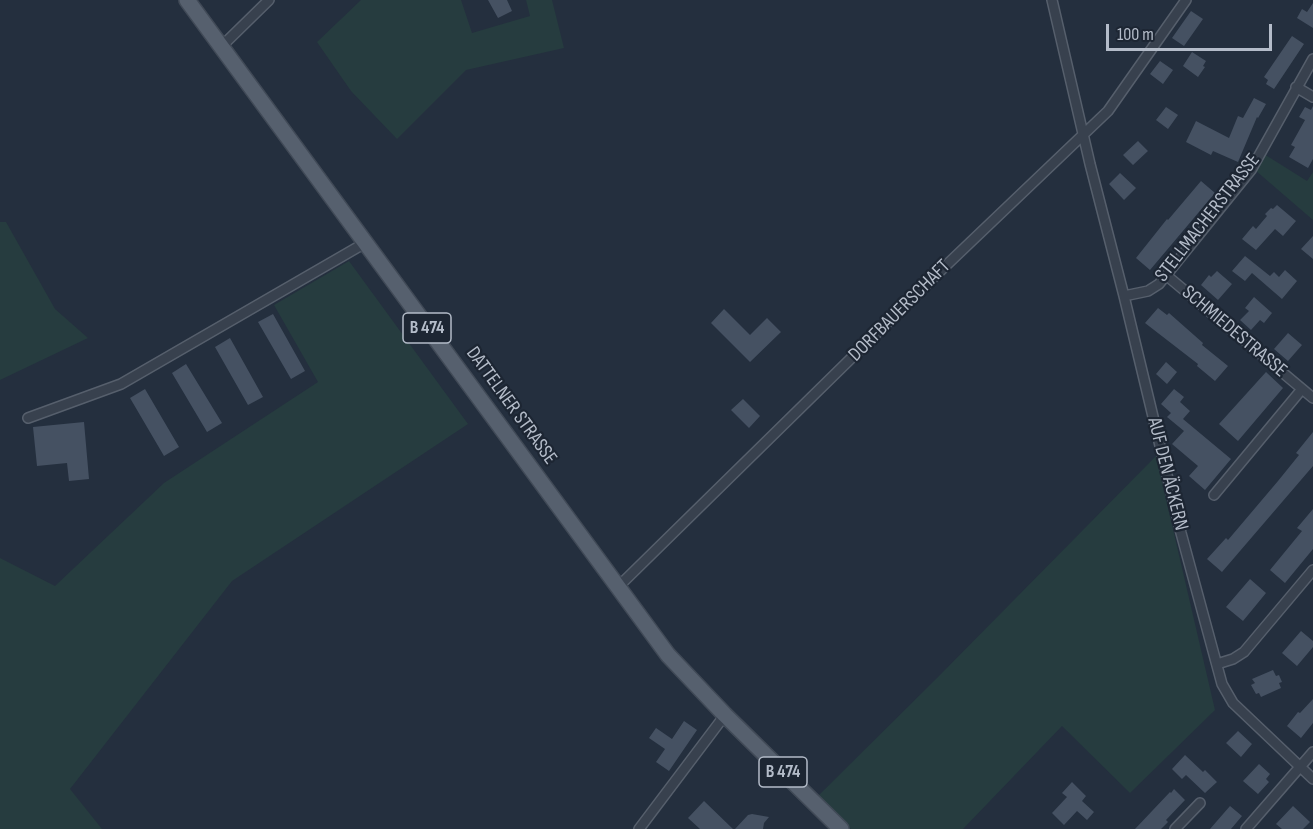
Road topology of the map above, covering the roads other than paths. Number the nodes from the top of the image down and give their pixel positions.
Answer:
1 (187, 0) edge
2 (269, 0) edge
3 (1052, 0) edge
4 (1186, 0) edge
5 (222, 46) junction
6 (1313, 59) edge
7 (1296, 87) junction
8 (1313, 97) edge
9 (1084, 136) junction
10 (365, 243) junction
11 (1166, 274) junction
12 (1124, 296) junction
13 (1302, 388) junction
14 (1313, 398) edge
15 (28, 418) dead end
16 (1214, 495) dead end
17 (1313, 570) edge
18 (618, 587) junction
19 (1217, 664) junction
20 (724, 715) junction
21 (1313, 752) edge
22 (1300, 767) junction
23 (1313, 779) edge
24 (1200, 803) dead end
25 (639, 829) edge
26 (841, 829) edge
27 (1175, 829) edge
28 (1246, 829) edge

1 - 5 main road, DATTELNER STRASSE / B 474
2 - 5 street
3 - 9 street
4 - 9 street, DORFBAUERSCHAFT
5 - 10 main road, DATTELNER STRASSE / B 474
6 - 7 street, STELLMACHERSTRASSE
7 - 8 street
7 - 11 street, STELLMACHERSTRASSE
9 - 12 street, AUF DEN ÄCKERN
9 - 18 street, DORFBAUERSCHAFT
10 - 15 street
10 - 18 main road, DATTELNER STRASSE / B 474
11 - 12 street, STELLMACHERSTRASSE
11 - 13 street, SCHMIEDESTRASSE
12 - 19 street, AUF DEN ÄCKERN
13 - 14 street, SCHMIEDESTRASSE
13 - 16 street, SCHMIEDESTRASSE
17 - 19 street
18 - 20 main road, DATTELNER STRASSE / B 474
19 - 22 street, AUF DEN ÄCKERN
20 - 25 street
20 - 26 main road, DATTELNER STRASSE / B 474
21 - 22 street
22 - 23 street, AUF DEN ÄCKERN
22 - 28 street
24 - 27 street

